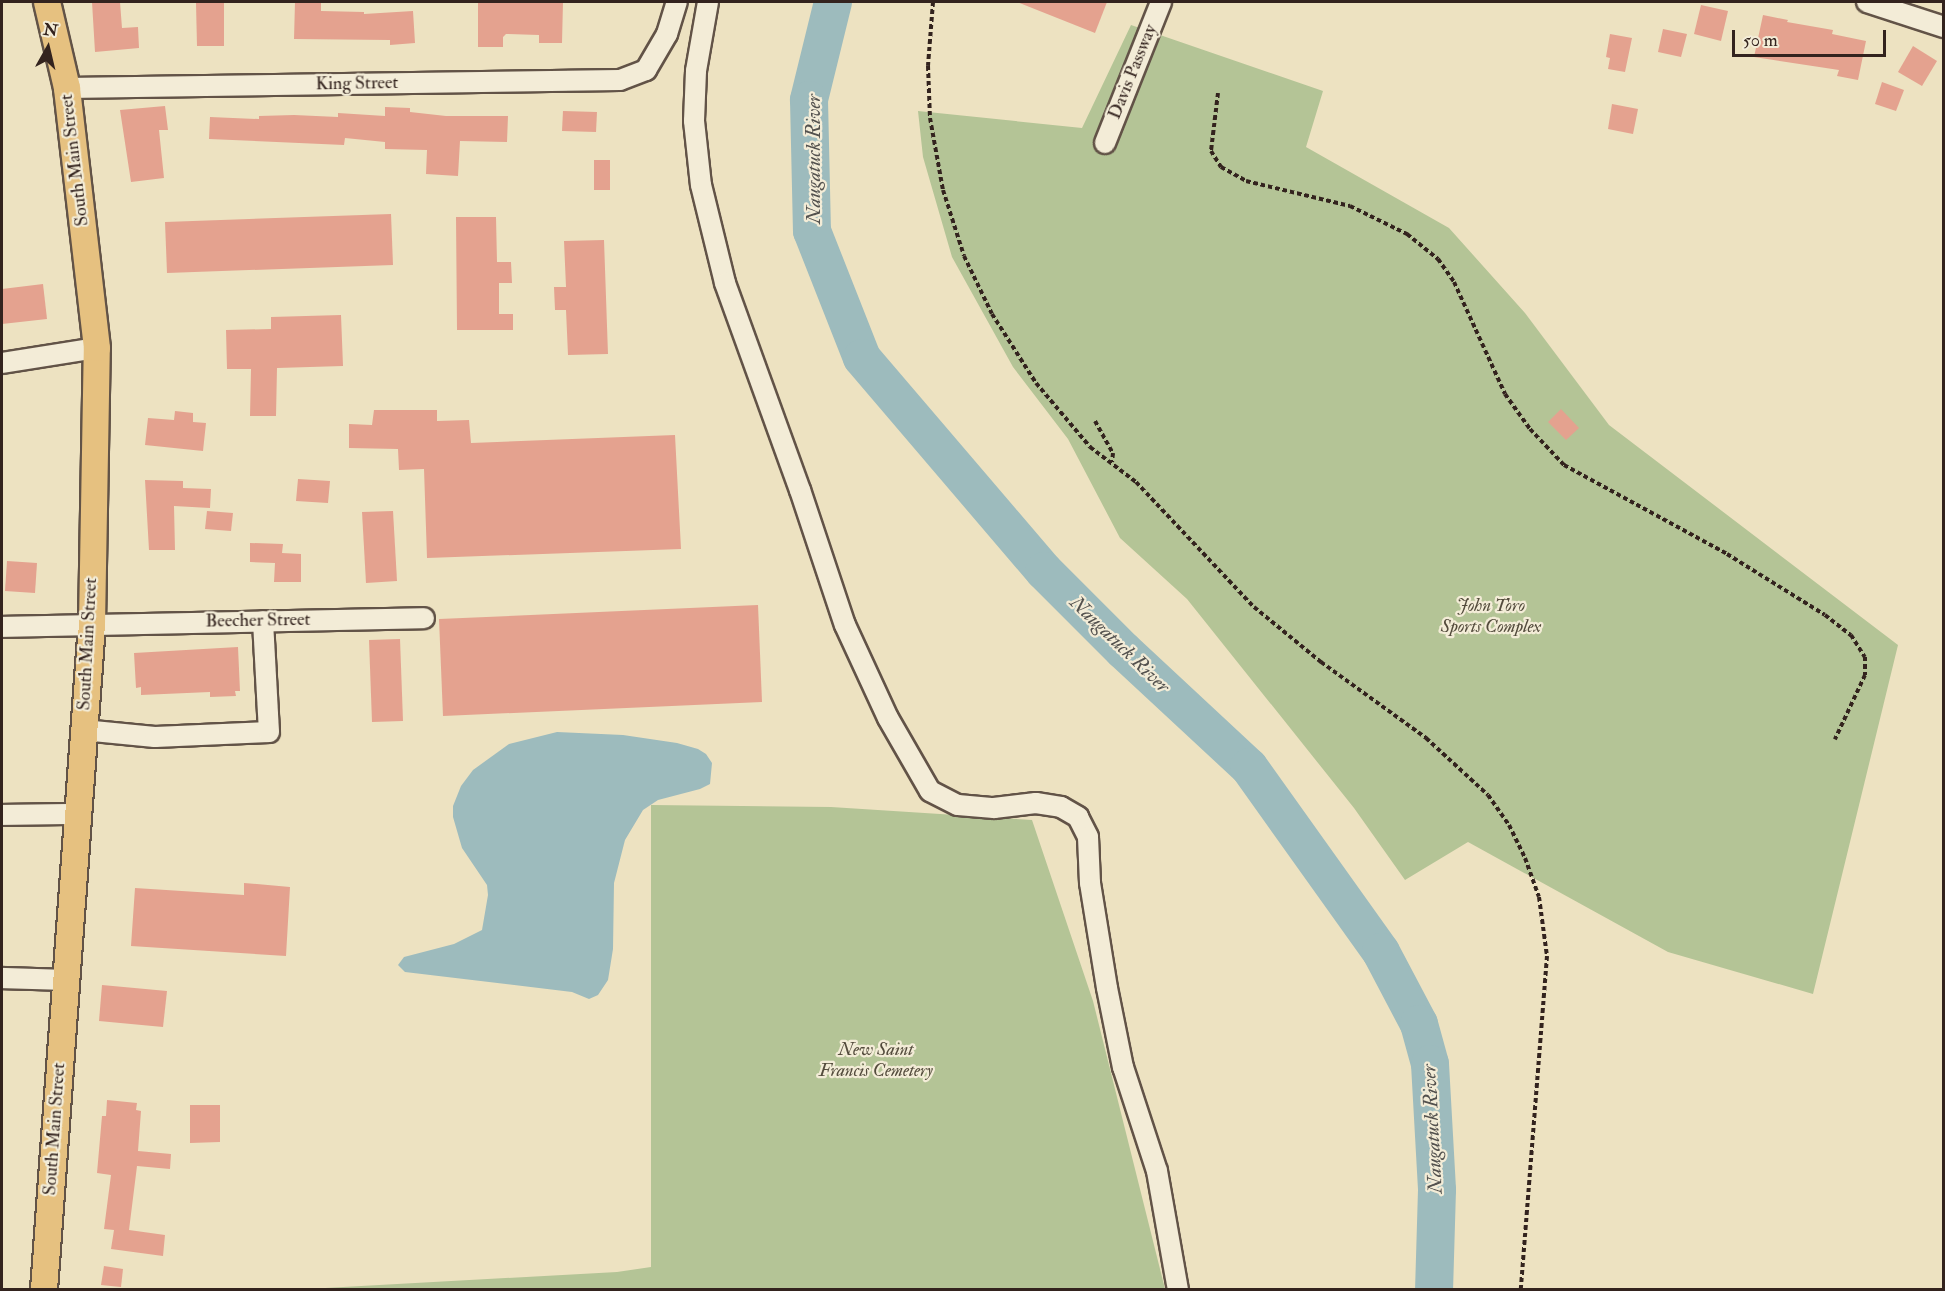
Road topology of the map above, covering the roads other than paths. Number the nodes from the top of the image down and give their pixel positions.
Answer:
1 (47, 2) edge
2 (677, 2) edge
3 (708, 2) edge
4 (1161, 2) edge
5 (1867, 2) edge
6 (1944, 27) edge
7 (67, 88) junction
8 (1105, 143) dead end
9 (97, 348) junction
10 (2, 363) edge
11 (424, 618) dead end
12 (263, 621) junction
13 (92, 624) junction
14 (2, 627) edge
15 (83, 730) junction
16 (76, 813) junction
17 (2, 815) edge
18 (2, 978) edge
19 (65, 981) junction
20 (44, 1290) edge
21 (1178, 1290) edge

1 - 7 main road, South Main Street
2 - 7 street, King Street
3 - 21 street
4 - 8 street, Davis Passway
5 - 6 street
7 - 9 main road, South Main Street
9 - 10 street
9 - 13 main road, South Main Street
11 - 12 street, Beecher Street
12 - 13 street, Beecher Street
12 - 15 street
13 - 14 street, Beecher Street
13 - 15 main road, South Main Street
15 - 16 main road, South Main Street
16 - 17 street
16 - 19 main road, South Main Street
18 - 19 street
19 - 20 main road, South Main Street

